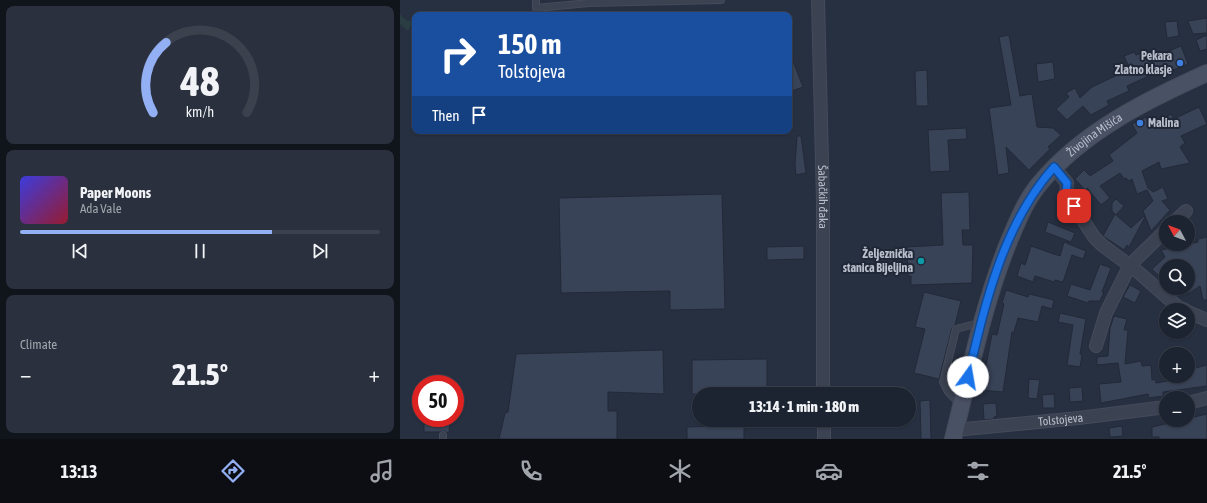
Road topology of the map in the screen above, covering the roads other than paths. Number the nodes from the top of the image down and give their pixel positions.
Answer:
1 (536, 0) edge
2 (721, 0) edge
3 (818, 0) edge
4 (589, 2) edge
5 (1207, 73) edge
6 (1054, 167) junction
7 (1186, 211) dead end
8 (1182, 215) edge
9 (1159, 237) edge
10 (1130, 266) junction
11 (1173, 303) edge
12 (1195, 315) edge
13 (1207, 320) edge
14 (981, 323) junction
15 (1096, 346) dead end
16 (823, 387) edge
17 (1207, 398) edge
18 (1195, 401) edge
19 (961, 406) junction
20 (1159, 408) edge
21 (824, 427) edge
22 (954, 435) edge
23 (824, 439) edge

1 - 4 lane
2 - 4 lane
3 - 16 street, Šabačkih đaka
5 - 6 main road, Živojina Mišića
6 - 10 street
6 - 14 main road, Živojina Mišića
7 - 8 street
9 - 10 street
10 - 11 street
10 - 15 street
12 - 13 street
14 - 19 main road, Živojina Mišića
14 - 19 lane
17 - 18 street
19 - 22 main road, Živojina Mišića
20 - 22 street, Tolstojeva
21 - 23 street

